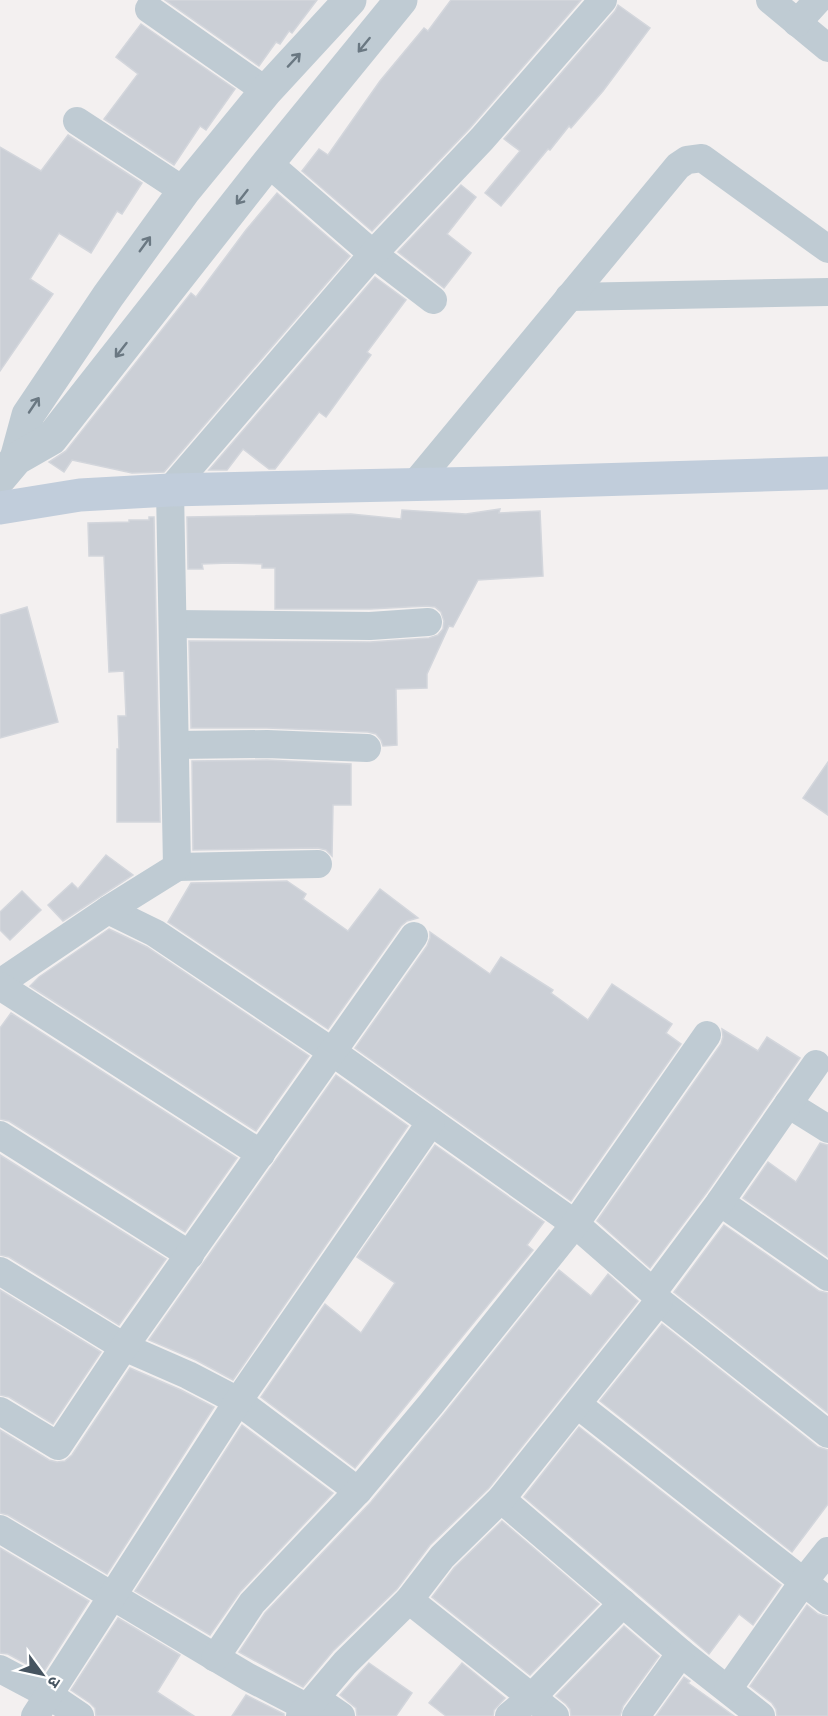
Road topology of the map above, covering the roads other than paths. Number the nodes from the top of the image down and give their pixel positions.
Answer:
1 (348, 0) edge
2 (401, 0) edge
3 (603, 0) edge
4 (770, 0) edge
5 (818, 0) edge
6 (149, 9) dead end
7 (797, 24) junction
8 (828, 48) edge
9 (266, 91) junction
10 (78, 121) dead end
11 (268, 163) junction
12 (184, 190) junction
13 (828, 249) edge
14 (373, 254) junction
15 (828, 292) edge
16 (569, 297) junction
17 (432, 300) dead end
18 (8, 469) edge
19 (828, 473) edge
20 (414, 485) junction
21 (170, 490) junction
22 (0, 508) edge
23 (428, 622) dead end
24 (173, 624) junction
25 (175, 746) junction
26 (367, 748) dead end
27 (318, 864) dead end
28 (177, 867) junction
29 (108, 910) junction
30 (414, 936) dead end
31 (0, 985) edge
32 (707, 1035) dead end
33 (331, 1051) junction
34 (816, 1064) dead end
35 (788, 1104) junction
36 (431, 1122) junction
37 (828, 1130) edge
38 (0, 1135) edge
39 (261, 1154) junction
40 (720, 1202) junction
41 (575, 1224) junction
42 (190, 1255) junction
43 (0, 1271) edge
44 (828, 1277) edge
45 (656, 1296) junction
46 (124, 1347) junction
47 (238, 1401) junction
48 (578, 1405) junction
49 (0, 1411) edge
50 (828, 1434) edge
51 (358, 1491) junction
52 (501, 1498) junction
53 (0, 1529) edge
54 (828, 1551) edge
55 (804, 1581) junction
56 (113, 1598) junction
57 (409, 1600) junction
58 (828, 1601) edge
59 (623, 1603) junction
60 (681, 1653) junction
61 (215, 1658) junction
62 (0, 1669) edge
63 (728, 1689) junction
64 (532, 1697) junction
65 (43, 1706) edge
66 (303, 1712) edge
67 (80, 1716) edge
68 (341, 1716) edge
69 (509, 1716) edge
70 (555, 1716) edge
71 (636, 1716) edge
72 (761, 1716) edge

9 -> 1 street
2 -> 11 street
3 - 14 street
4 - 7 street
5 - 7 street
6 - 9 street
7 - 8 street
9 - 12 street
10 - 12 street
11 - 14 street
11 -> 18 street
18 -> 12 street
13 - 16 street
14 - 17 street
14 - 21 street
15 - 16 street
16 - 20 street
19 - 20 main road
20 - 21 main road
21 - 22 main road
21 - 24 street
23 - 24 street
24 - 25 street
25 - 26 street
25 - 28 street
27 - 28 street
28 - 29 street
29 - 31 street
29 - 33 street
30 - 33 street
31 - 39 street
32 - 41 street
33 - 36 street
33 - 39 street
34 - 35 street
35 - 37 street
35 - 40 street
36 - 41 street
36 - 47 street
38 - 42 street
39 - 42 street
40 - 44 street
40 - 45 street
41 - 45 street
41 - 51 street
42 - 46 street
43 - 46 street
45 - 48 street
45 - 50 street
46 - 47 street
46 - 49 street
47 - 51 street
47 - 56 street
48 - 52 street
48 - 55 street
51 - 61 street
52 - 57 street
52 - 59 street
53 - 56 street
54 - 55 street
55 - 58 street
55 - 63 street
56 - 61 street
56 - 65 street
57 - 64 street
57 - 66 street
59 - 60 street
59 - 64 street
60 - 63 street
60 - 71 street
61 - 66 street
62 - 65 street
63 - 72 street
64 - 69 street
64 - 70 street
65 - 67 street
66 - 68 street

